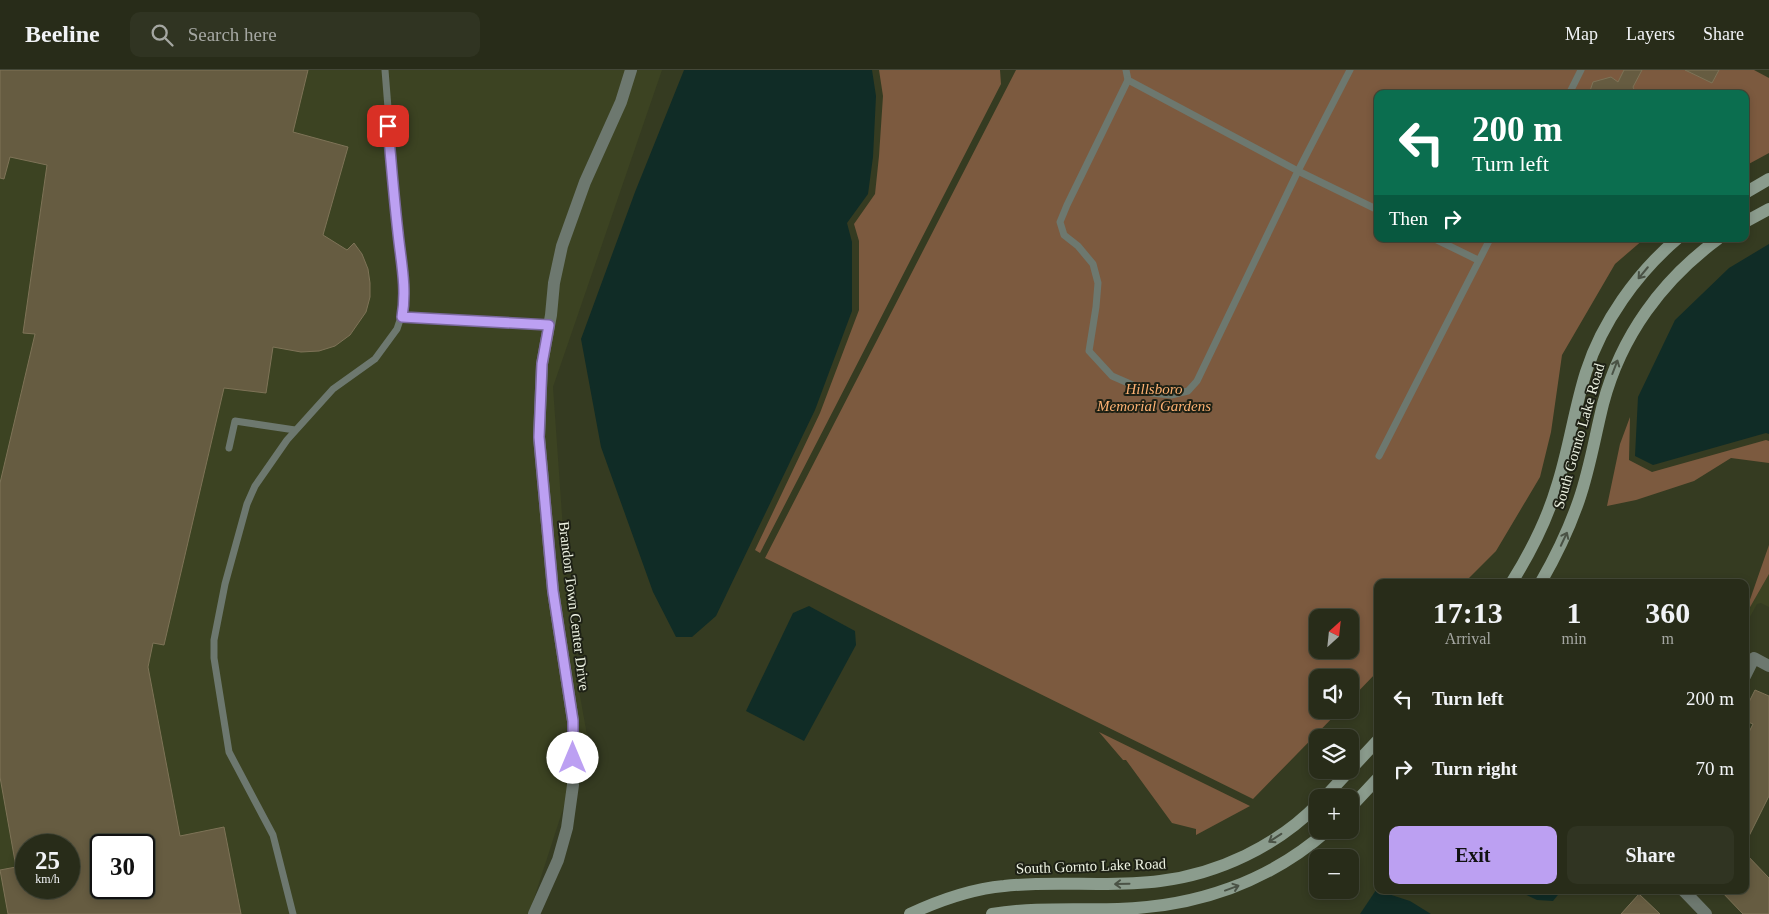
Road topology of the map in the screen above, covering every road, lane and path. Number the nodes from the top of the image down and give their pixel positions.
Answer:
1 (385, 70) edge
2 (631, 70) edge
3 (1126, 70) edge
4 (1350, 70) edge
5 (1582, 70) edge
6 (1128, 80) junction
7 (1571, 90) edge
8 (1298, 171) junction
9 (1769, 179) edge
10 (1749, 191) edge
11 (1374, 208) edge
12 (1769, 209) edge
13 (1749, 220) edge
14 (1441, 242) edge
15 (1488, 242) edge
16 (1674, 242) edge
17 (1714, 242) edge
18 (1478, 260) junction
19 (402, 317) junction
20 (549, 325) junction
21 (295, 430) junction
22 (229, 448) dead end
23 (1379, 456) dead end
24 (1514, 579) edge
25 (1544, 579) edge
26 (1769, 666) edge
27 (1749, 668) edge
28 (1374, 744) edge
29 (1374, 782) edge
30 (1332, 789) edge
31 (1359, 798) edge
32 (1309, 813) edge
33 (1317, 839) edge
34 (1688, 894) edge
35 (293, 914) edge
36 (534, 914) edge
37 (910, 914) edge
38 (992, 914) edge
39 (1706, 914) edge

1 - 19 lane
2 - 20 street, Brandon Town Center Drive
3 - 6 lane
4 - 8 lane
5 - 7 lane
6 - 8 lane
6 - 8 lane
8 - 11 lane
9 - 10 street
12 - 13 street
14 - 18 lane
15 - 18 lane
16 -> 24 street, South Gornto Lake Road
25 -> 17 street, South Gornto Lake Road
18 - 23 lane
19 - 20 lane
19 - 21 lane
20 - 36 street, Brandon Town Center Drive
21 - 22 lane
21 - 35 lane
26 - 27 street
28 - 30 street
29 - 31 street
32 -> 37 street, South Gornto Lake Road
38 -> 33 street
34 - 39 street

